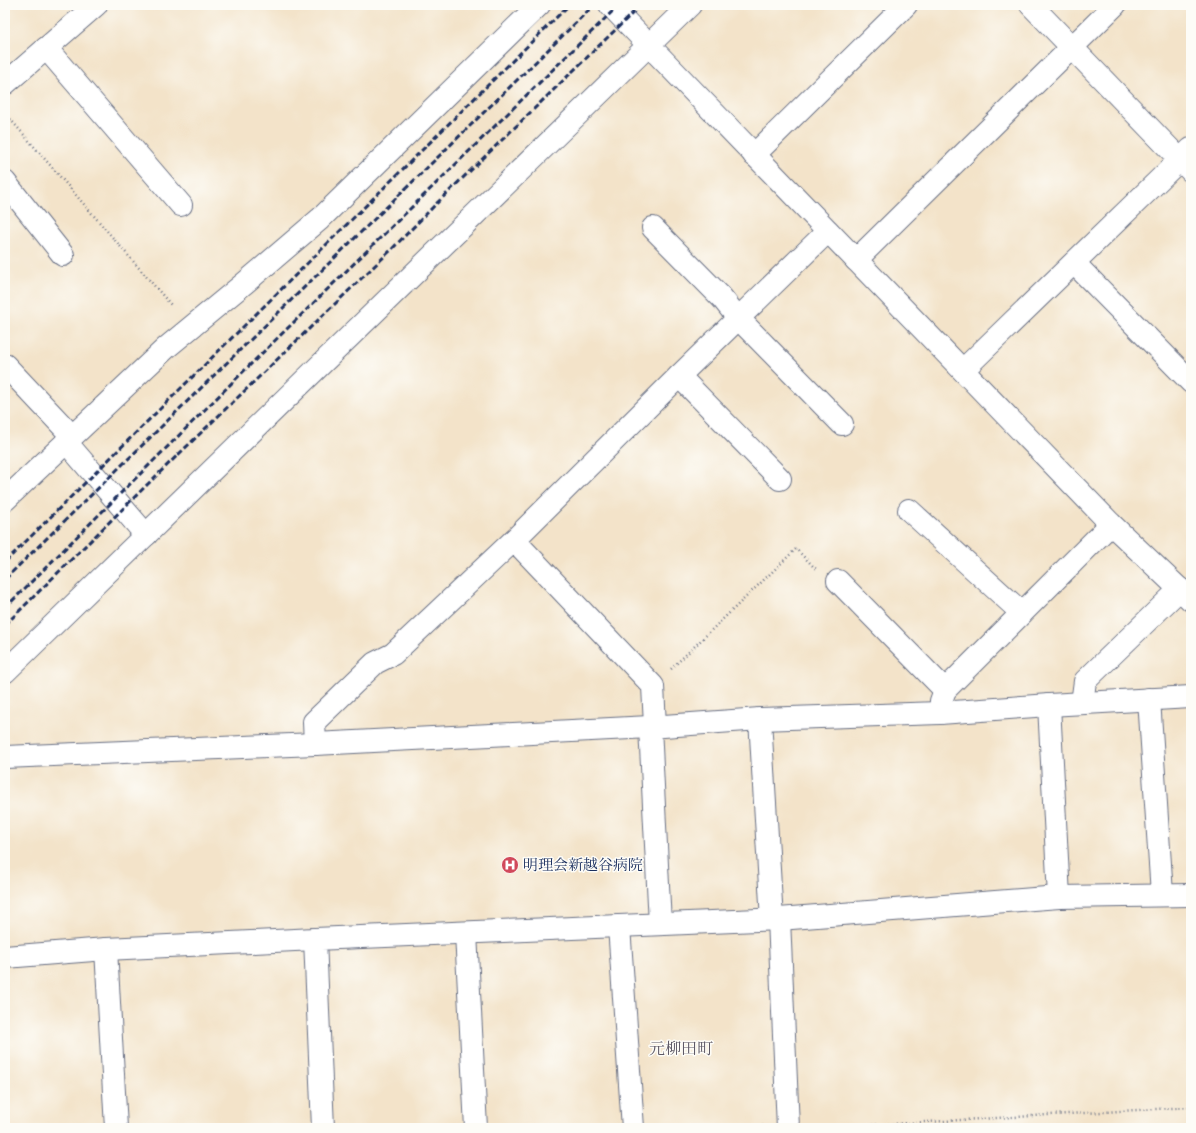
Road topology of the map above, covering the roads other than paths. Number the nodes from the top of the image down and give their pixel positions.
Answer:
1 (96, 5) edge
2 (539, 5) edge
3 (610, 5) edge
4 (690, 5) edge
5 (906, 5) edge
6 (1031, 5) edge
7 (1114, 5) edge
8 (649, 46) junction
9 (1072, 47) junction
10 (46, 48) junction
11 (5, 84) edge
12 (754, 155) junction
13 (1187, 160) edge
14 (5, 182) edge
15 (181, 205) dead end
16 (653, 228) dead end
17 (828, 231) junction
18 (63, 255) dead end
19 (856, 260) junction
20 (1074, 263) junction
21 (738, 318) junction
22 (5, 365) edge
23 (963, 370) junction
24 (679, 376) junction
25 (1191, 382) edge
26 (842, 424) dead end
27 (69, 439) junction
28 (780, 479) dead end
29 (5, 500) edge
30 (909, 510) dead end
31 (1111, 524) junction
32 (146, 535) junction
33 (514, 540) junction
34 (838, 581) road end
35 (1185, 595) edge
36 (1022, 613) junction
37 (5, 672) edge
38 (945, 690) junction
39 (1191, 697) edge
40 (1149, 699) junction
41 (1082, 703) junction
42 (1048, 705) junction
43 (940, 713) junction
44 (760, 719) junction
45 (653, 726) junction
46 (315, 744) junction
47 (5, 757) edge
48 (1162, 894) junction
49 (1191, 894) edge
50 (1059, 897) junction
51 (776, 920) junction
52 (660, 924) junction
53 (619, 926) junction
54 (466, 934) junction
55 (315, 939) junction
56 (106, 949) junction
57 (5, 957) edge
58 (788, 1126) edge
59 (116, 1128) edge
60 (323, 1128) edge
61 (476, 1128) edge
62 (633, 1128) edge

1 - 10 street
2 - 27 street
3 - 8 street
4 - 8 street
5 - 12 street
6 - 9 street
7 - 9 street
8 - 12 street
8 - 32 street
9 - 13 street
9 - 19 street
10 - 11 street
10 - 15 street
12 - 17 street
13 - 20 street
14 - 18 street
16 - 21 street
17 - 19 street
17 - 21 street
19 - 23 street
20 - 23 street
20 - 25 street
21 - 24 street
21 - 26 street
22 - 27 street
23 - 31 street
24 - 28 street
24 - 33 street
27 - 29 street
27 - 32 street
30 - 36 street
31 - 35 street
31 - 36 street
32 - 37 street
33 - 45 street
33 - 46 street
34 - 38 street
35 - 41 street
36 - 38 street
38 - 43 street
39 - 40 street
40 - 41 street
40 - 48 street
41 - 42 street
42 - 43 street
42 - 50 street
43 - 44 street
44 - 45 street
44 - 51 street
45 - 46 street
45 - 52 street
46 - 47 street
48 - 49 street
48 - 50 street
50 - 51 street
51 - 52 street
51 - 58 street
52 - 53 street
53 - 54 street
53 - 62 street
54 - 55 street
54 - 61 street
55 - 56 street
55 - 60 street
56 - 57 street
56 - 59 street

